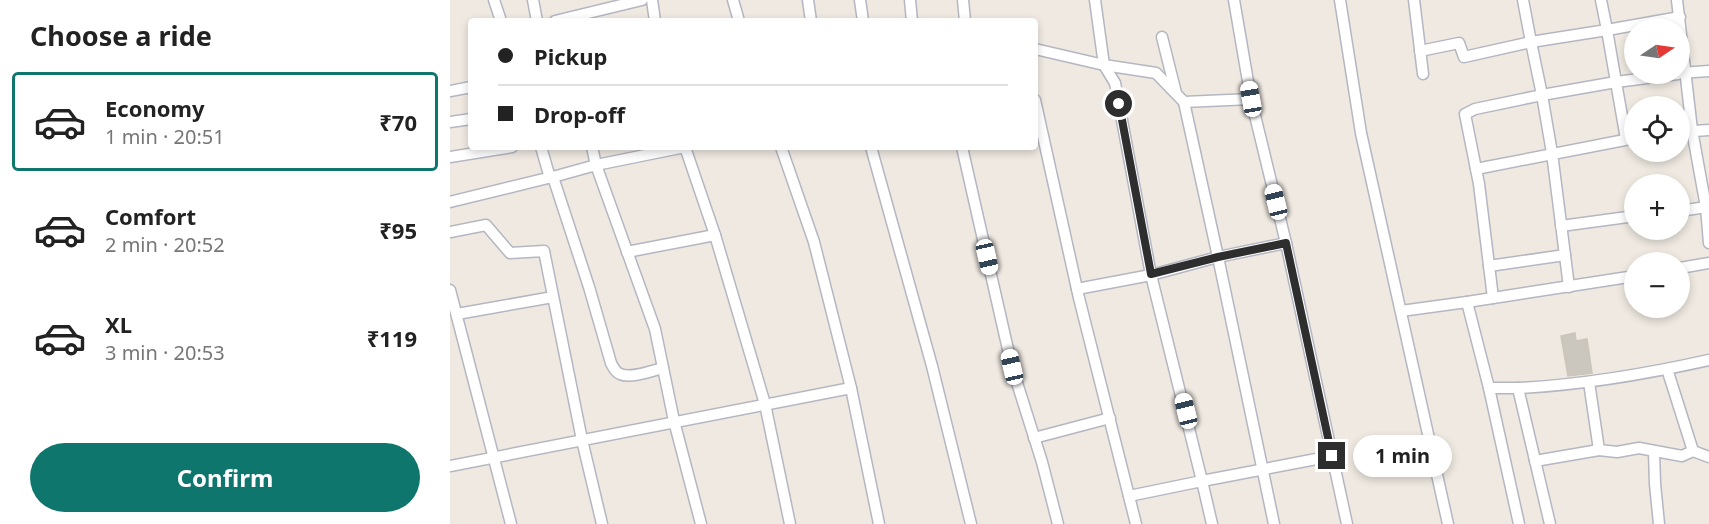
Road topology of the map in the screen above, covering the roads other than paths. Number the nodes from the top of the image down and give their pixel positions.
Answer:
1 (494, 0) edge
2 (533, 0) edge
3 (642, 0) edge
4 (652, 0) edge
5 (733, 0) edge
6 (808, 0) edge
7 (860, 0) edge
8 (910, 0) edge
9 (963, 0) edge
10 (1095, 0) edge
11 (1234, 0) edge
12 (1341, 0) edge
13 (1414, 0) edge
14 (1523, 0) edge
15 (1601, 0) edge
16 (1677, 0) edge
17 (1680, 17) joint
18 (500, 18) edge
19 (536, 18) edge
20 (567, 18) edge
21 (655, 18) edge
22 (738, 18) edge
23 (811, 18) edge
24 (862, 18) edge
25 (912, 18) edge
26 (965, 18) edge
27 (1607, 30) junction
28 (1162, 37) dead end
29 (1531, 42) junction
30 (1038, 50) edge
31 (1420, 51) junction
32 (1104, 65) junction
33 (1709, 71) edge
34 (1690, 72) edge
35 (1423, 74) dead end
36 (1624, 81) edge
37 (1616, 82) junction
38 (1684, 84) edge
39 (468, 88) edge
40 (450, 91) edge
41 (1542, 95) junction
42 (1180, 98) junction
43 (1251, 99) junction
44 (1038, 114) edge
45 (1624, 115) edge
46 (468, 119) edge
47 (450, 122) edge
48 (1692, 130) junction
49 (1709, 130) edge
50 (1624, 140) edge
51 (493, 150) edge
52 (542, 150) edge
53 (592, 150) edge
54 (670, 150) edge
55 (686, 150) edge
56 (782, 150) edge
57 (872, 150) edge
58 (963, 150) edge
59 (1552, 153) junction
60 (450, 157) edge
61 (596, 165) junction
62 (1476, 169) junction
63 (552, 177) junction
64 (450, 202) edge
65 (1706, 207) junction
66 (1690, 209) edge
67 (1624, 217) edge
68 (1561, 226) junction
69 (450, 232) edge
70 (715, 236) junction
71 (1286, 243) junction
72 (1709, 243) edge
73 (627, 252) junction
74 (1565, 255) junction
75 (1218, 257) junction
76 (1709, 263) edge
77 (1489, 266) junction
78 (1690, 266) edge
79 (1151, 274) junction
80 (1624, 278) edge
81 (1569, 287) junction
82 (1077, 289) junction
83 (450, 290) edge
84 (554, 297) junction
85 (1493, 298) junction
86 (1467, 302) junction
87 (1401, 311) junction
88 (455, 318) edge
89 (1709, 360) edge
90 (663, 368) junction
91 (1667, 369) junction
92 (1589, 382) junction
93 (851, 388) junction
94 (1489, 388) junction
95 (1518, 388) junction
96 (765, 404) junction
97 (1110, 418) junction
98 (674, 421) junction
99 (1034, 438) junction
100 (582, 440) junction
101 (1599, 450) junction
102 (1693, 451) junction
103 (1654, 452) junction
104 (1332, 456) junction
105 (494, 457) junction
106 (1709, 457) edge
107 (1535, 461) junction
108 (450, 466) edge
109 (1262, 471) junction
110 (1202, 481) junction
111 (1129, 496) junction
112 (511, 524) edge
113 (602, 524) edge
114 (701, 524) edge
115 (790, 524) edge
116 (879, 524) edge
117 (971, 524) edge
118 (1058, 524) edge
119 (1136, 524) edge
120 (1212, 524) edge
121 (1274, 524) edge
122 (1347, 524) edge
123 (1448, 524) edge
124 (1519, 524) edge
125 (1550, 524) edge
126 (1659, 524) edge

1 - 18 street
2 - 19 street
3 - 20 street
4 - 21 street
5 - 22 street
6 - 23 street
7 - 24 street
8 - 25 street
9 - 26 street
10 - 32 street
11 - 43 street
12 - 87 street
13 - 31 street
14 - 29 street
15 - 27 street
16 - 17 street
17 - 27 street
27 - 29 street
27 - 37 street
28 - 42 street
29 - 31 street
29 - 41 street
30 - 32 street
31 - 35 street
32 - 42 street
32 - 79 street
33 - 34 street
36 - 37 street
37 - 41 street
37 - 45 street
38 - 48 street
39 - 40 street
41 - 59 street
41 - 62 street
42 - 43 street
42 - 75 street
43 - 71 street
44 - 82 street
46 - 47 street
48 - 49 street
48 - 65 street
50 - 59 street
51 - 60 street
52 - 63 street
53 - 61 street
54 - 61 street
55 - 70 street
56 - 93 street
57 - 117 street
58 - 99 street
59 - 62 street
59 - 68 street
61 - 63 street
61 - 73 street
62 - 77 street
63 - 64 street
63 - 90 street
65 - 66 street
65 - 72 street
67 - 68 street
68 - 74 street
69 - 84 street
70 - 73 street
70 - 96 street
71 - 75 street
71 - 104 street
73 - 90 street
74 - 77 street
74 - 81 street
75 - 79 street
75 - 109 street
76 - 78 street
77 - 85 street
79 - 82 street
79 - 110 street
80 - 81 street
81 - 85 street
82 - 97 street
83 - 88 street
84 - 88 street
84 - 100 street
85 - 86 street
86 - 87 street
86 - 94 street
87 - 123 street
88 - 105 street
89 - 91 street
90 - 98 street
91 - 92 street
91 - 102 street
92 - 95 street
92 - 101 street
93 - 96 street
93 - 116 street
94 - 95 street
94 - 124 street
95 - 107 street
96 - 98 street
96 - 115 street
97 - 99 street
97 - 111 street
98 - 100 street
98 - 114 street
99 - 118 street
100 - 105 street
100 - 113 street
101 - 103 street
101 - 107 street
102 - 103 street
102 - 106 street
103 - 126 street
104 - 109 street
104 - 122 street
105 - 108 street
105 - 112 street
107 - 125 street
109 - 110 street
109 - 121 street
110 - 111 street
110 - 120 street
111 - 119 street

